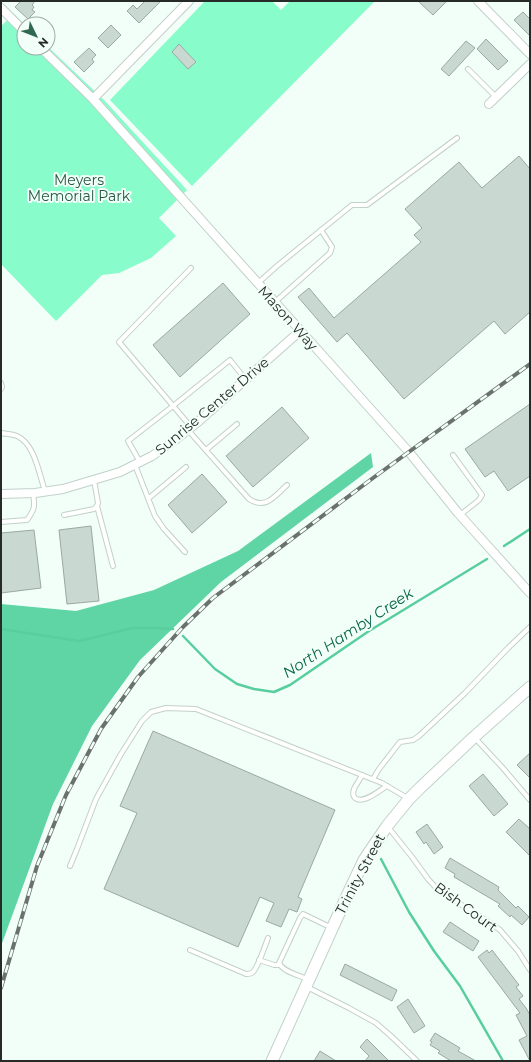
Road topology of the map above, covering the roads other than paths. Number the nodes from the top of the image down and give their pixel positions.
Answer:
1 (189, 1) edge
2 (478, 1) edge
3 (1, 8) edge
4 (16, 23) edge
5 (530, 54) edge
6 (49, 56) edge
7 (530, 64) edge
8 (468, 69) dead end
9 (496, 97) junction
10 (93, 99) junction
11 (489, 104) dead end
12 (457, 138) dead end
13 (321, 230) junction
14 (191, 268) dead end
15 (258, 283) junction
16 (274, 302) junction
17 (300, 331) junction
18 (246, 380) junction
19 (1, 383) edge
20 (1, 388) edge
21 (173, 406) junction
22 (237, 424) dead end
23 (189, 428) junction
24 (1, 433) edge
25 (206, 450) junction
26 (452, 455) dead end
27 (137, 463) junction
28 (186, 467) dead end
29 (94, 480) junction
30 (287, 485) dead end
31 (45, 492) junction
32 (1, 494) edge
33 (33, 494) junction
34 (149, 498) junction
35 (98, 506) junction
36 (460, 515) junction
37 (64, 516) dead end
38 (1, 522) edge
39 (185, 552) dead end
40 (113, 566) dead end
41 (530, 592) edge
42 (530, 627) edge
43 (530, 687) edge
44 (474, 737) junction
45 (362, 775) junction
46 (373, 780) junction
47 (387, 786) junction
48 (530, 791) edge
49 (525, 793) junction
50 (409, 799) junction
51 (530, 800) edge
52 (387, 826) junction
53 (70, 866) dead end
54 (332, 928) junction
55 (268, 938) dead end
56 (190, 950) dead end
57 (259, 960) junction
58 (280, 965) junction
59 (530, 970) edge
60 (307, 983) junction
61 (272, 1061) edge
62 (417, 1061) edge

1 - 10 street
2 - 5 street
3 - 4 street
6 - 10 street, Mason Way
7 - 9 street
8 - 9 lane
9 - 11 street
10 - 15 street, Mason Way
12 - 13 lane
13 - 15 lane
13 - 16 lane
14 - 21 lane
15 - 16 street, Mason Way
16 - 17 street, Mason Way
17 - 18 street, Sunrise Center Drive
17 - 36 street, Mason Way
18 - 21 lane
18 - 23 street, Sunrise Center Drive
19 - 20 lane
21 - 23 lane
21 - 27 lane
22 - 25 lane
23 - 25 lane
23 - 27 street, Sunrise Center Drive
24 - 31 lane
25 - 30 lane
26 - 36 lane
27 - 29 street, Sunrise Center Drive
27 - 34 lane
28 - 34 lane
29 - 31 street, Sunrise Center Drive
29 - 35 lane
31 - 33 street, Sunrise Center Drive
32 - 33 street, Sunrise Center Drive
33 - 38 lane
34 - 39 lane
35 - 37 lane
35 - 40 lane
36 - 41 street, Mason Way
42 - 46 lane
43 - 44 street, Trinity Street
44 - 49 lane
44 - 50 street, Trinity Street
45 - 46 lane
45 - 47 lane
45 - 53 lane
46 - 47 lane
47 - 50 lane
48 - 49 lane
49 - 51 lane
50 - 52 street, Trinity Street
52 - 54 street, Trinity Street
52 - 59 lane, Bish Court
54 - 58 lane
54 - 60 street, Trinity Street
55 - 57 lane
56 - 57 lane
57 - 58 lane
58 - 60 lane
60 - 61 street, Trinity Street
60 - 62 lane

